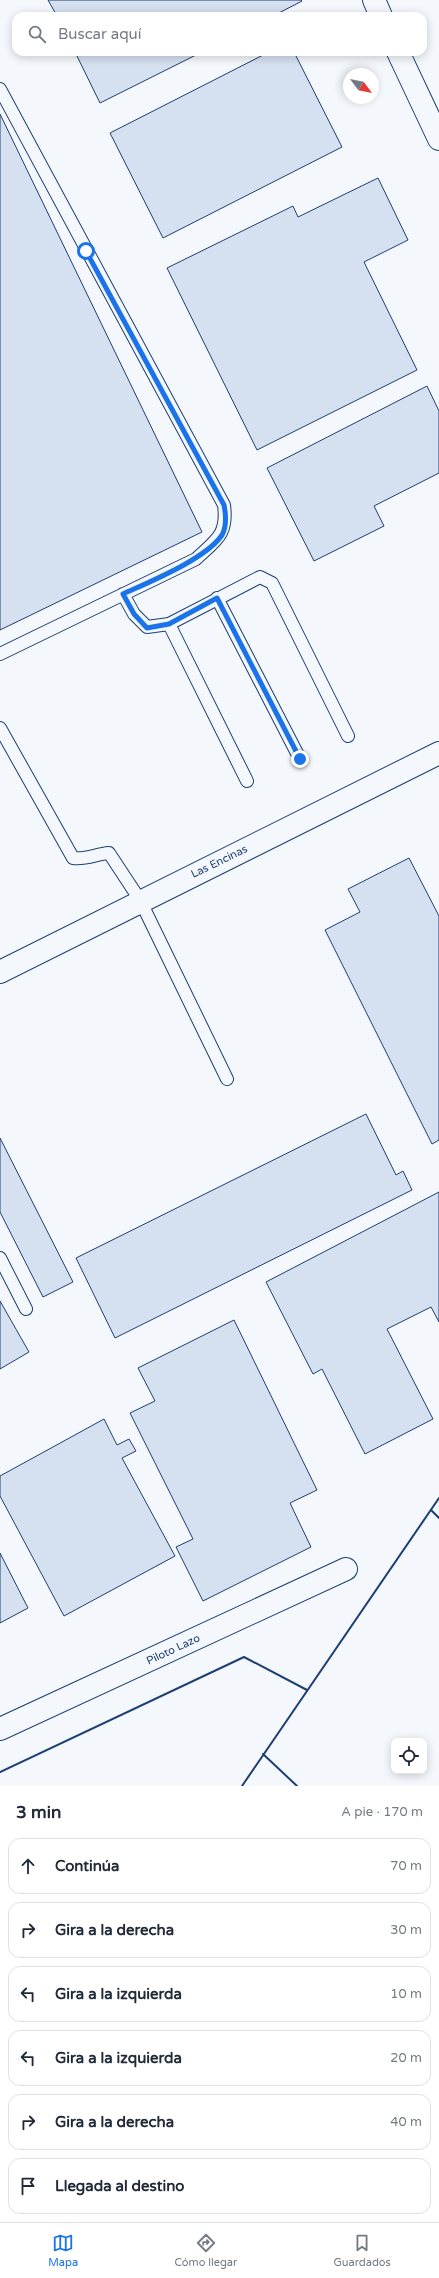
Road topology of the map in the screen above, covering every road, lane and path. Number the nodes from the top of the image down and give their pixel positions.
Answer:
1 (374, 0) edge
2 (379, 12) edge
3 (400, 56) edge
4 (0, 90) edge
5 (439, 139) edge
6 (123, 594) junction
7 (217, 598) junction
8 (169, 624) junction
9 (0, 654) edge
10 (0, 728) edge
11 (348, 736) dead end
12 (439, 753) edge
13 (300, 759) dead end
14 (247, 781) dead end
15 (140, 900) junction
16 (0, 972) edge
17 (227, 1079) dead end
18 (0, 1258) edge
19 (26, 1309) dead end
20 (346, 1569) dead end
21 (0, 1729) edge

1 - 2 street
3 - 5 street
4 - 6 lane
6 - 8 lane
6 - 9 lane
7 - 8 lane
7 - 11 lane
7 - 13 lane
8 - 14 lane
10 - 15 lane
12 - 15 street, Las Encinas
15 - 16 street, Las Encinas
15 - 17 lane
18 - 19 lane
20 - 21 street, Piloto Lazo

